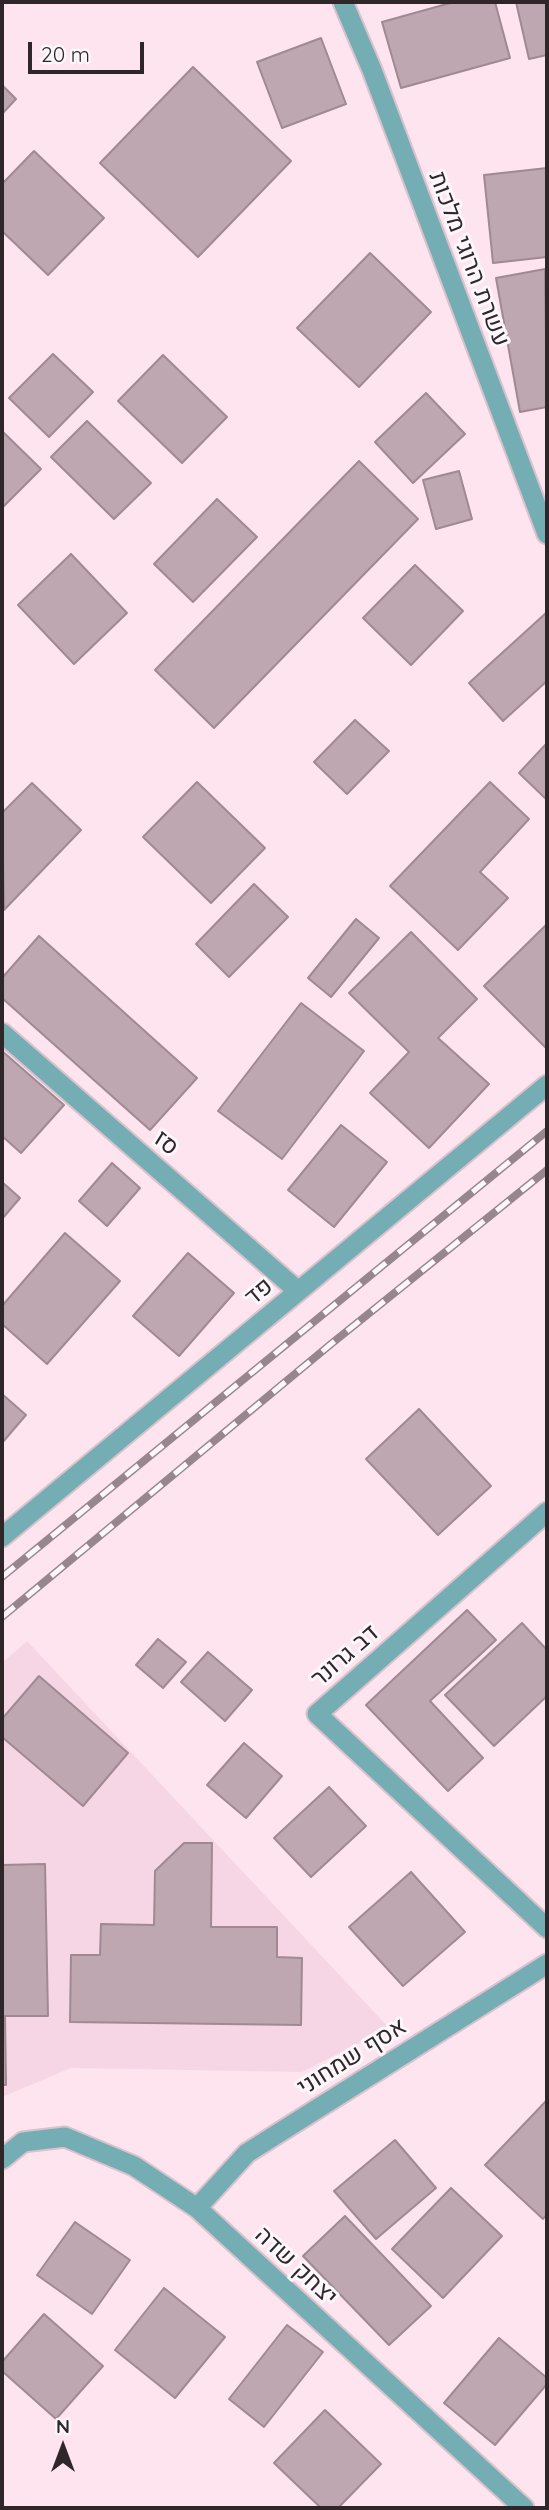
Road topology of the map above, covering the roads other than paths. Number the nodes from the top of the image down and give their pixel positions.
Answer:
1 (343, 2) edge
2 (547, 534) edge
3 (2, 1033) edge
4 (547, 1085) edge
5 (298, 1291) junction
6 (547, 1512) edge
7 (2, 1537) edge
8 (547, 1928) edge
9 (547, 1964) edge
10 (2, 2159) edge
11 (197, 2208) junction
12 (524, 2508) edge

1 - 2 street, עשרת הרוגי מלכות
3 - 5 street, סז
4 - 5 street, פד
5 - 7 street, פד
6 - 8 street, דב גרונר
9 - 11 street, אסף שמחוני
10 - 11 street, יצחק שדה
11 - 12 street, יצחק שדה

